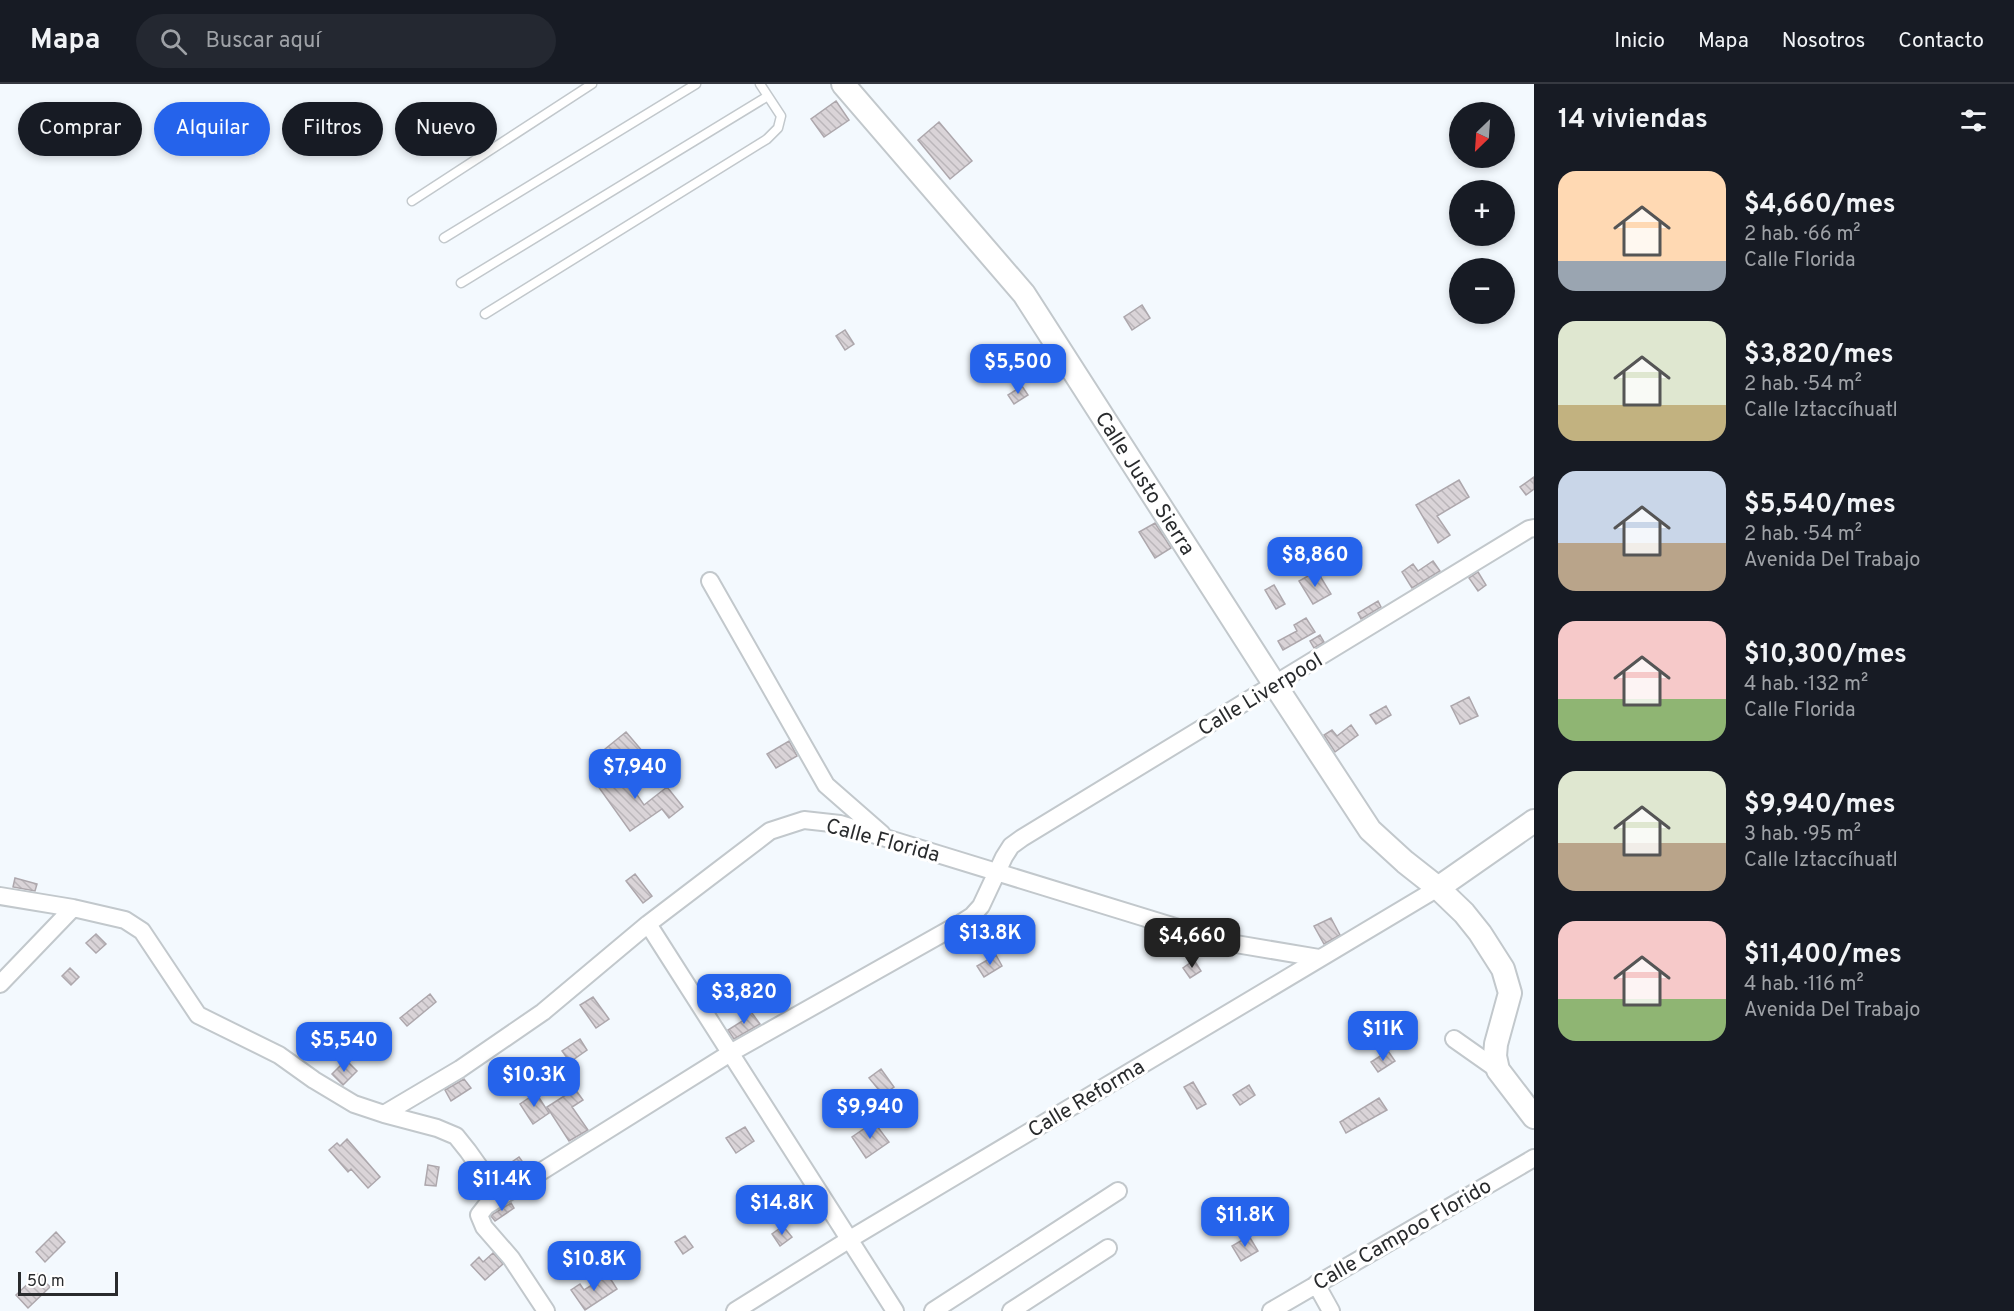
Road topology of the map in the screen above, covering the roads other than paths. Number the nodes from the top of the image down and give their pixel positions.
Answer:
1 (592, 84) edge
2 (696, 84) edge
3 (760, 84) edge
4 (843, 84) edge
5 (768, 96) junction
6 (412, 201) dead end
7 (444, 238) dead end
8 (461, 283) dead end
9 (485, 314) dead end
10 (1534, 528) edge
11 (710, 581) dead end
12 (1275, 686) junction
13 (1534, 821) edge
14 (887, 839) junction
15 (998, 873) junction
16 (1438, 888) junction
17 (0, 896) edge
18 (73, 908) junction
19 (648, 924) junction
20 (1319, 958) junction
21 (0, 984) edge
22 (1454, 1039) dead end
23 (732, 1052) junction
24 (1498, 1070) junction
25 (384, 1114) junction
26 (1534, 1117) edge
27 (1534, 1158) edge
28 (1118, 1191) dead end
29 (500, 1196) junction
30 (850, 1239) junction
31 (1108, 1248) dead end
32 (1316, 1284) junction
33 (546, 1311) edge
34 (735, 1311) edge
35 (895, 1311) edge
36 (933, 1311) edge
37 (1011, 1311) edge
38 (1271, 1311) edge
39 (1331, 1311) edge

1 - 6 lane
2 - 7 lane
3 - 5 lane
4 - 12 street, Calle Justo Sierra
5 - 8 lane
5 - 9 lane
10 - 12 street, Calle Liverpool
11 - 14 street
12 - 15 street, Calle Liverpool
12 - 16 street, Calle Justo Sierra
13 - 16 street
14 - 15 street, Calle Florida
14 - 19 street, Calle Florida
15 - 20 street, Calle Florida
15 - 23 street, Calle Liverpool
16 - 20 street, Calle Reforma
16 - 24 street, Calle Justo Sierra
17 - 18 street
18 - 21 street
18 - 25 street
19 - 23 street
19 - 25 street, Calle Florida
20 - 30 street, Calle Reforma
22 - 24 street
23 - 29 street, Calle Liverpool
23 - 30 street
24 - 26 street
25 - 29 street
27 - 32 street, Calle Campoo Florido
28 - 36 street
29 - 33 street, Calle Liverpool
30 - 34 street, Calle Reforma
30 - 35 street
31 - 37 street
32 - 38 street, Calle Campoo Florido
32 - 39 street

